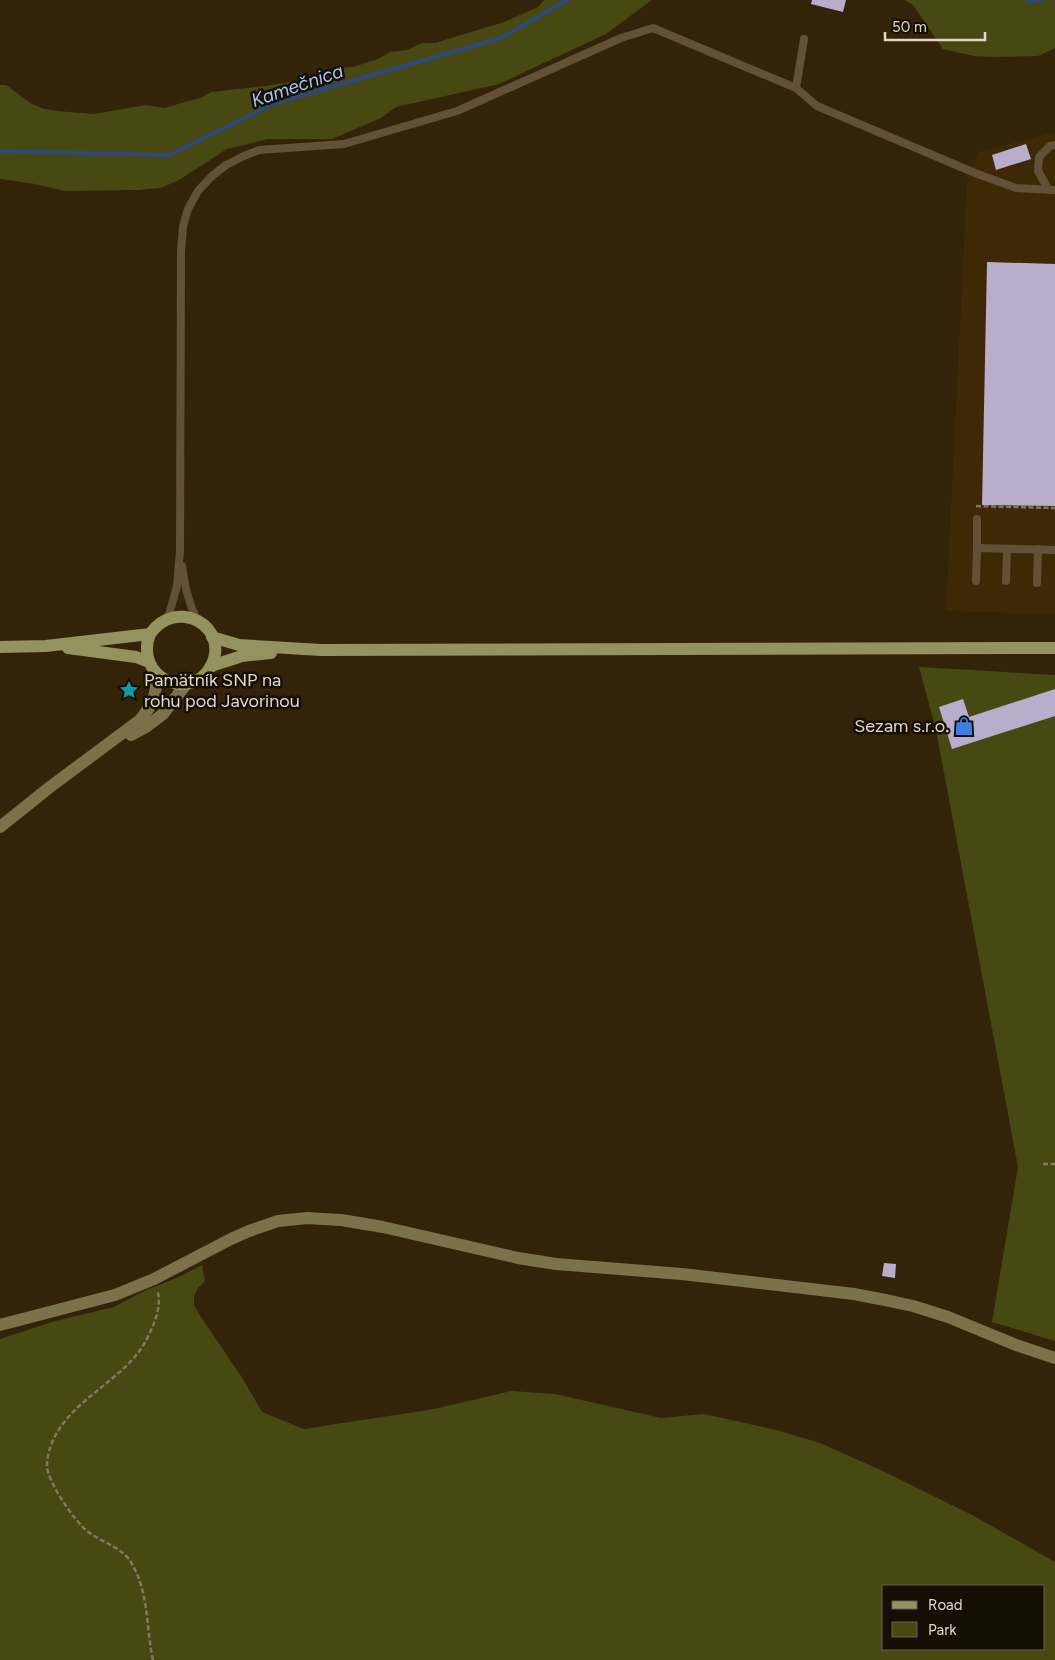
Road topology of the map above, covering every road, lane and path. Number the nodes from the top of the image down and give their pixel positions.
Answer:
1 (804, 39) dead end
2 (796, 88) junction
3 (1055, 145) edge
4 (1052, 189) edge
5 (976, 506) dead end
6 (1055, 508) edge
7 (977, 519) dead end
8 (977, 548) junction
9 (1007, 549) junction
10 (1038, 549) junction
11 (1055, 550) edge
12 (180, 551) junction
13 (976, 581) dead end
14 (1006, 581) dead end
15 (1037, 583) dead end
16 (168, 618) junction
17 (197, 620) junction
18 (150, 634) junction
19 (212, 637) junction
20 (46, 646) junction
21 (0, 647) edge
22 (1055, 648) edge
23 (321, 650) junction
24 (149, 662) junction
25 (211, 666) junction
26 (157, 674) junction
27 (187, 684) junction
28 (90, 759) junction
29 (0, 827) edge
30 (1043, 1164) dead end
31 (1055, 1164) edge
32 (154, 1279) junction
33 (0, 1326) edge
34 (1055, 1358) edge
35 (153, 1660) edge

1 - 2 lane
2 - 4 lane
2 - 12 lane
3 - 4 lane
5 - 6 path
7 - 8 lane
8 - 9 lane
8 - 13 lane
9 - 10 lane
9 - 14 lane
10 - 11 lane
10 - 15 lane
12 - 16 lane
12 - 17 lane
16 - 17 main road
16 - 18 main road
17 - 19 main road
18 - 20 main road
18 - 24 main road
19 - 23 main road
19 - 25 main road
20 - 21 main road
20 - 24 main road
22 - 23 main road
23 - 25 main road
24 - 26 main road
25 - 27 main road
26 - 27 main road
26 - 28 street
27 - 28 street
28 - 29 street
30 - 31 path
32 - 33 street
32 - 34 street
32 - 35 path

